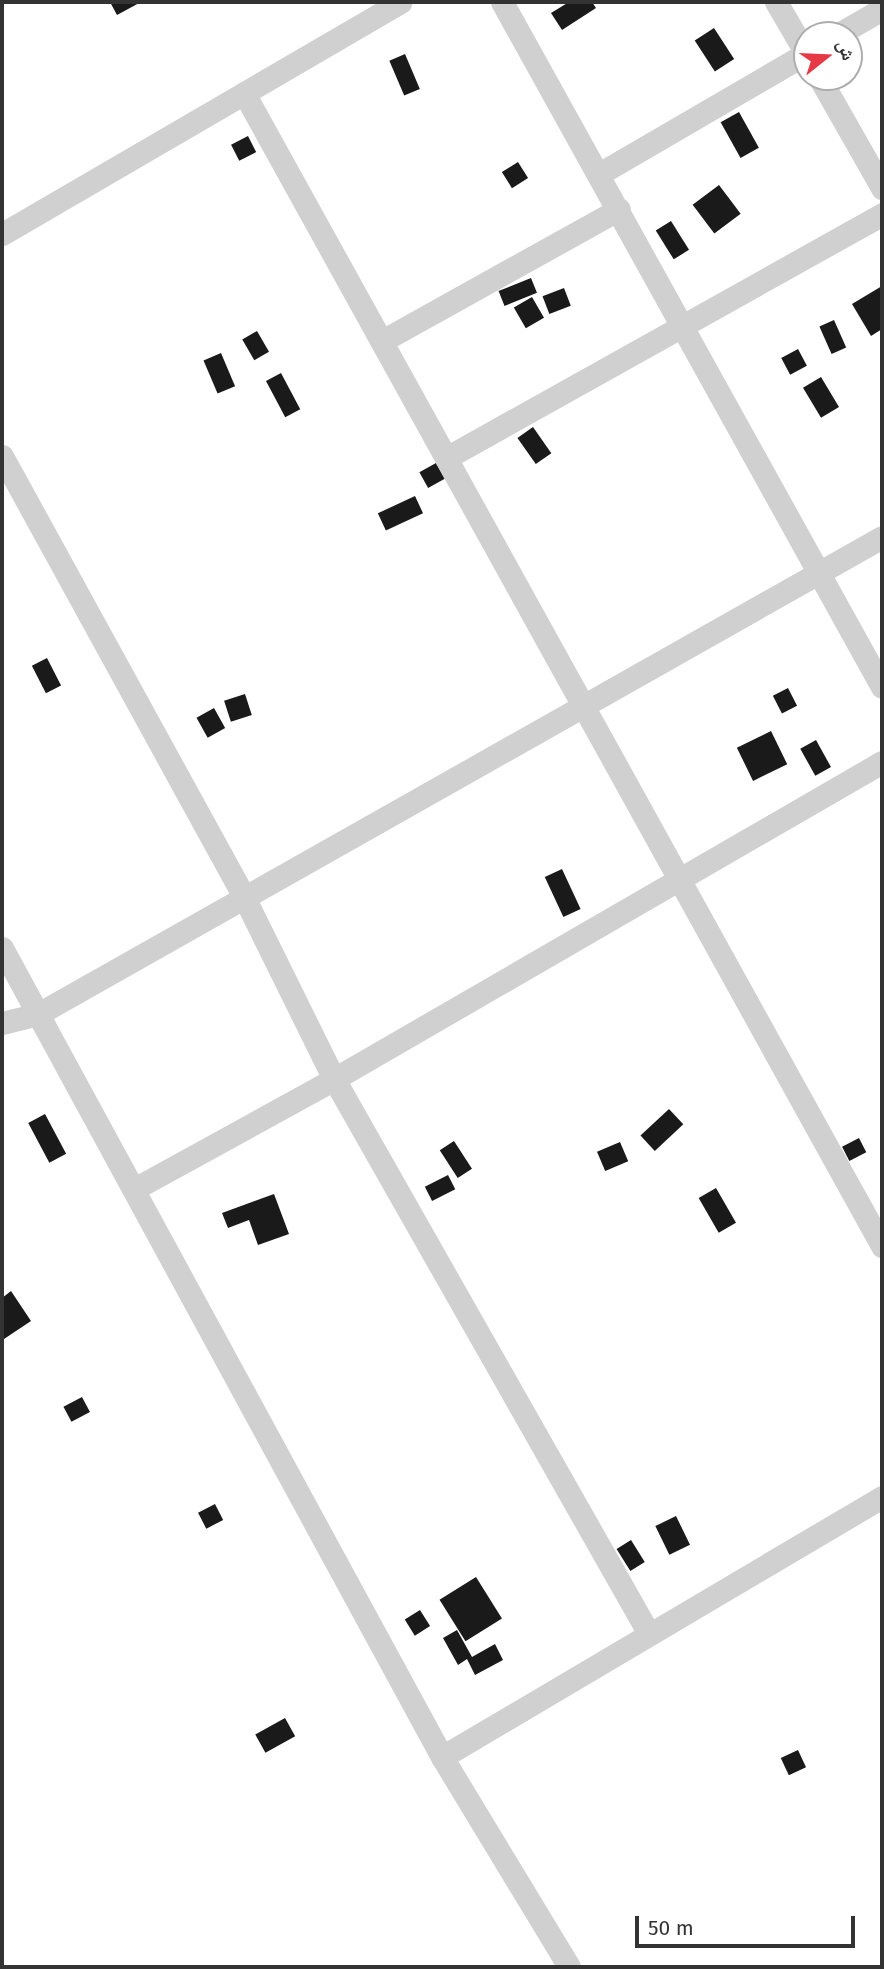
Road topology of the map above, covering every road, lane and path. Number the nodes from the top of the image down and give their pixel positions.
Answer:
1 (400, 2) edge
2 (502, 2) edge
3 (776, 2) edge
4 (882, 9) edge
5 (861, 21) edge
6 (793, 31) edge
7 (793, 62) edge
8 (827, 91) edge
9 (244, 93) junction
10 (599, 174) junction
11 (882, 188) edge
12 (619, 209) junction
13 (882, 214) edge
14 (2, 234) edge
15 (684, 325) junction
16 (382, 341) junction
17 (2, 456) edge
18 (446, 458) junction
19 (882, 537) edge
20 (821, 572) junction
21 (882, 687) edge
22 (584, 706) junction
23 (882, 762) edge
24 (680, 877) junction
25 (243, 895) junction
26 (2, 947) edge
27 (38, 1014) junction
28 (2, 1023) edge
29 (334, 1079) junction
30 (136, 1188) junction
31 (882, 1246) edge
32 (882, 1497) edge
33 (648, 1632) junction
34 (442, 1757) junction
35 (569, 1967) edge

1 - 9 street
2 - 10 street
3 - 6 street
4 - 5 street
7 - 10 street
8 - 11 street
9 - 14 street
9 - 16 street
10 - 12 street
12 - 15 street
12 - 16 street
13 - 15 street
15 - 18 street
15 - 20 street
16 - 18 street
17 - 25 street
18 - 22 street
19 - 20 street
20 - 21 street
20 - 22 street
22 - 24 street
22 - 25 street
23 - 24 street
24 - 29 street
24 - 31 street
25 - 27 street
25 - 29 street
26 - 27 street
27 - 28 street
27 - 30 street
29 - 30 street
29 - 33 street
30 - 34 street
32 - 33 street
33 - 34 street
34 - 35 street

